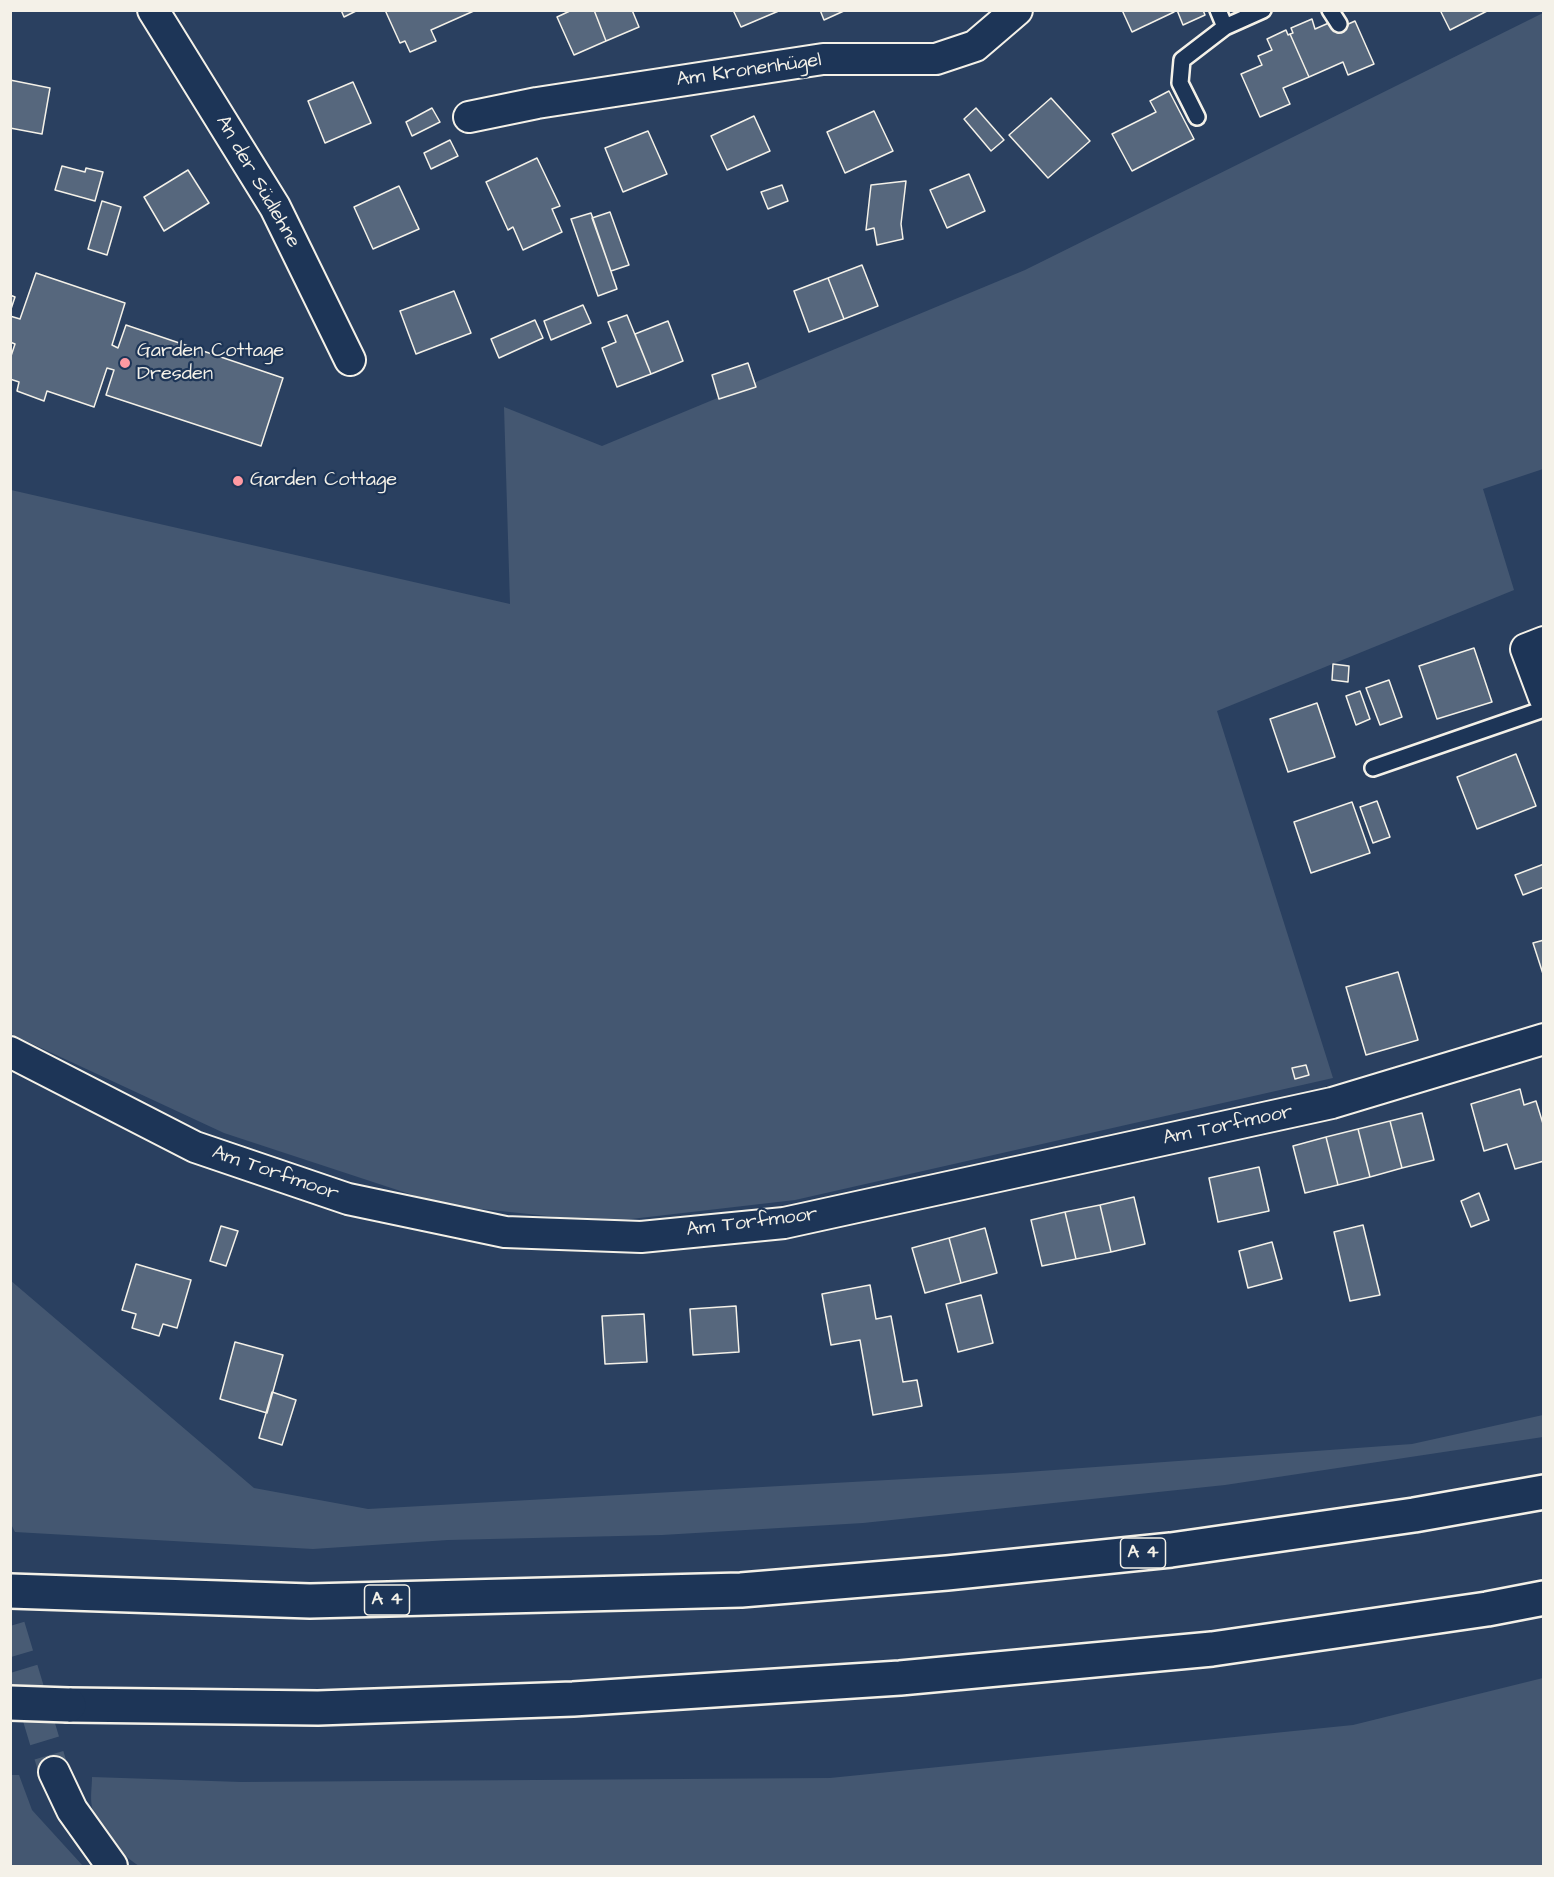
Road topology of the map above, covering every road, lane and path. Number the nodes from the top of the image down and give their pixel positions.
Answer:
1 (153, 10) edge
2 (1017, 10) edge
3 (1218, 10) edge
4 (1263, 10) edge
5 (1225, 27) junction
6 (469, 117) dead end
7 (1197, 117) dead end
8 (350, 360) dead end
9 (1544, 642) edge
10 (1544, 698) edge
11 (1544, 709) edge
12 (1373, 768) dead end
13 (1544, 1039) edge
14 (10, 1052) edge
15 (1544, 1492) edge
16 (22, 1592) edge
17 (1544, 1598) edge
18 (10, 1703) edge
19 (54, 1772) tunnel mouth
20 (112, 1866) edge

1 - 8 street, An der Südlehne
2 - 6 street, Am Kronenhügel
3 - 5 lane
4 - 5 lane
5 - 7 lane
9 - 10 street
11 - 12 lane
13 - 14 street, Am Torfmoor
15 - 16 highway, A 4
17 - 18 highway, bridge
19 - 20 street

